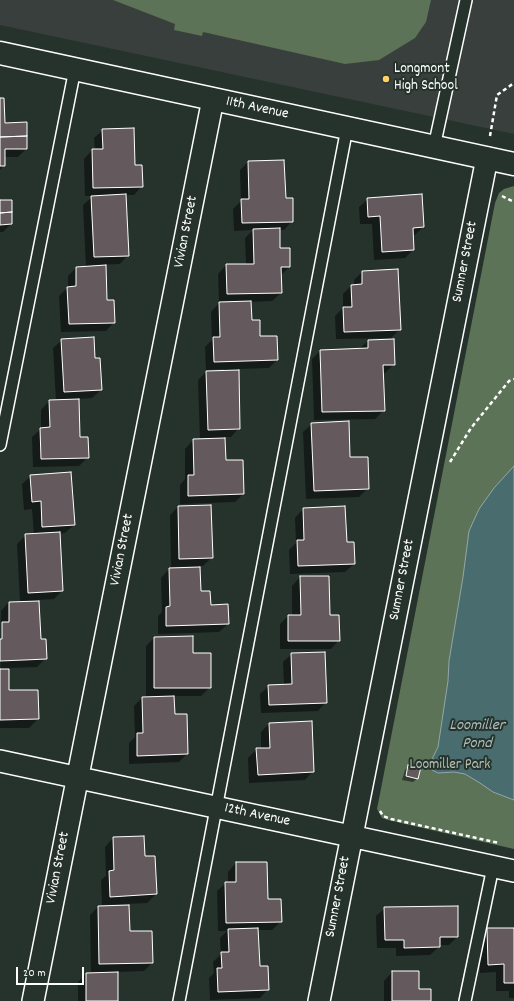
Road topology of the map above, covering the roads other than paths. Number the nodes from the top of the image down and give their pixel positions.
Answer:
1 (466, 0) edge
2 (0, 53) edge
3 (75, 69) junction
4 (213, 99) junction
5 (347, 128) junction
6 (434, 147) junction
7 (487, 158) junction
8 (514, 164) edge
9 (0, 445) edge
10 (0, 761) edge
11 (78, 777) junction
12 (216, 807) junction
13 (352, 836) junction
14 (493, 867) junction
15 (514, 871) edge
16 (32, 1001) edge
17 (178, 1001) edge
18 (319, 1001) edge
19 (465, 1001) edge

1 - 6 lane
2 - 3 street, 11th Avenue
3 - 4 street, 11th Avenue
3 - 9 lane
4 - 5 street, 11th Avenue
4 - 11 street, Vivian Street
5 - 6 street, 11th Avenue
5 - 12 lane
6 - 7 street, 11th Avenue
7 - 8 street, 11th Avenue
7 - 13 street, Sumner Street
10 - 11 street, 12th Avenue
11 - 12 street, 12th Avenue
11 - 16 street, Vivian Street
12 - 13 street, 12th Avenue
12 - 17 lane
13 - 14 street, 12th Avenue
13 - 18 street, Sumner Street
14 - 15 street, 12th Avenue
14 - 19 lane

